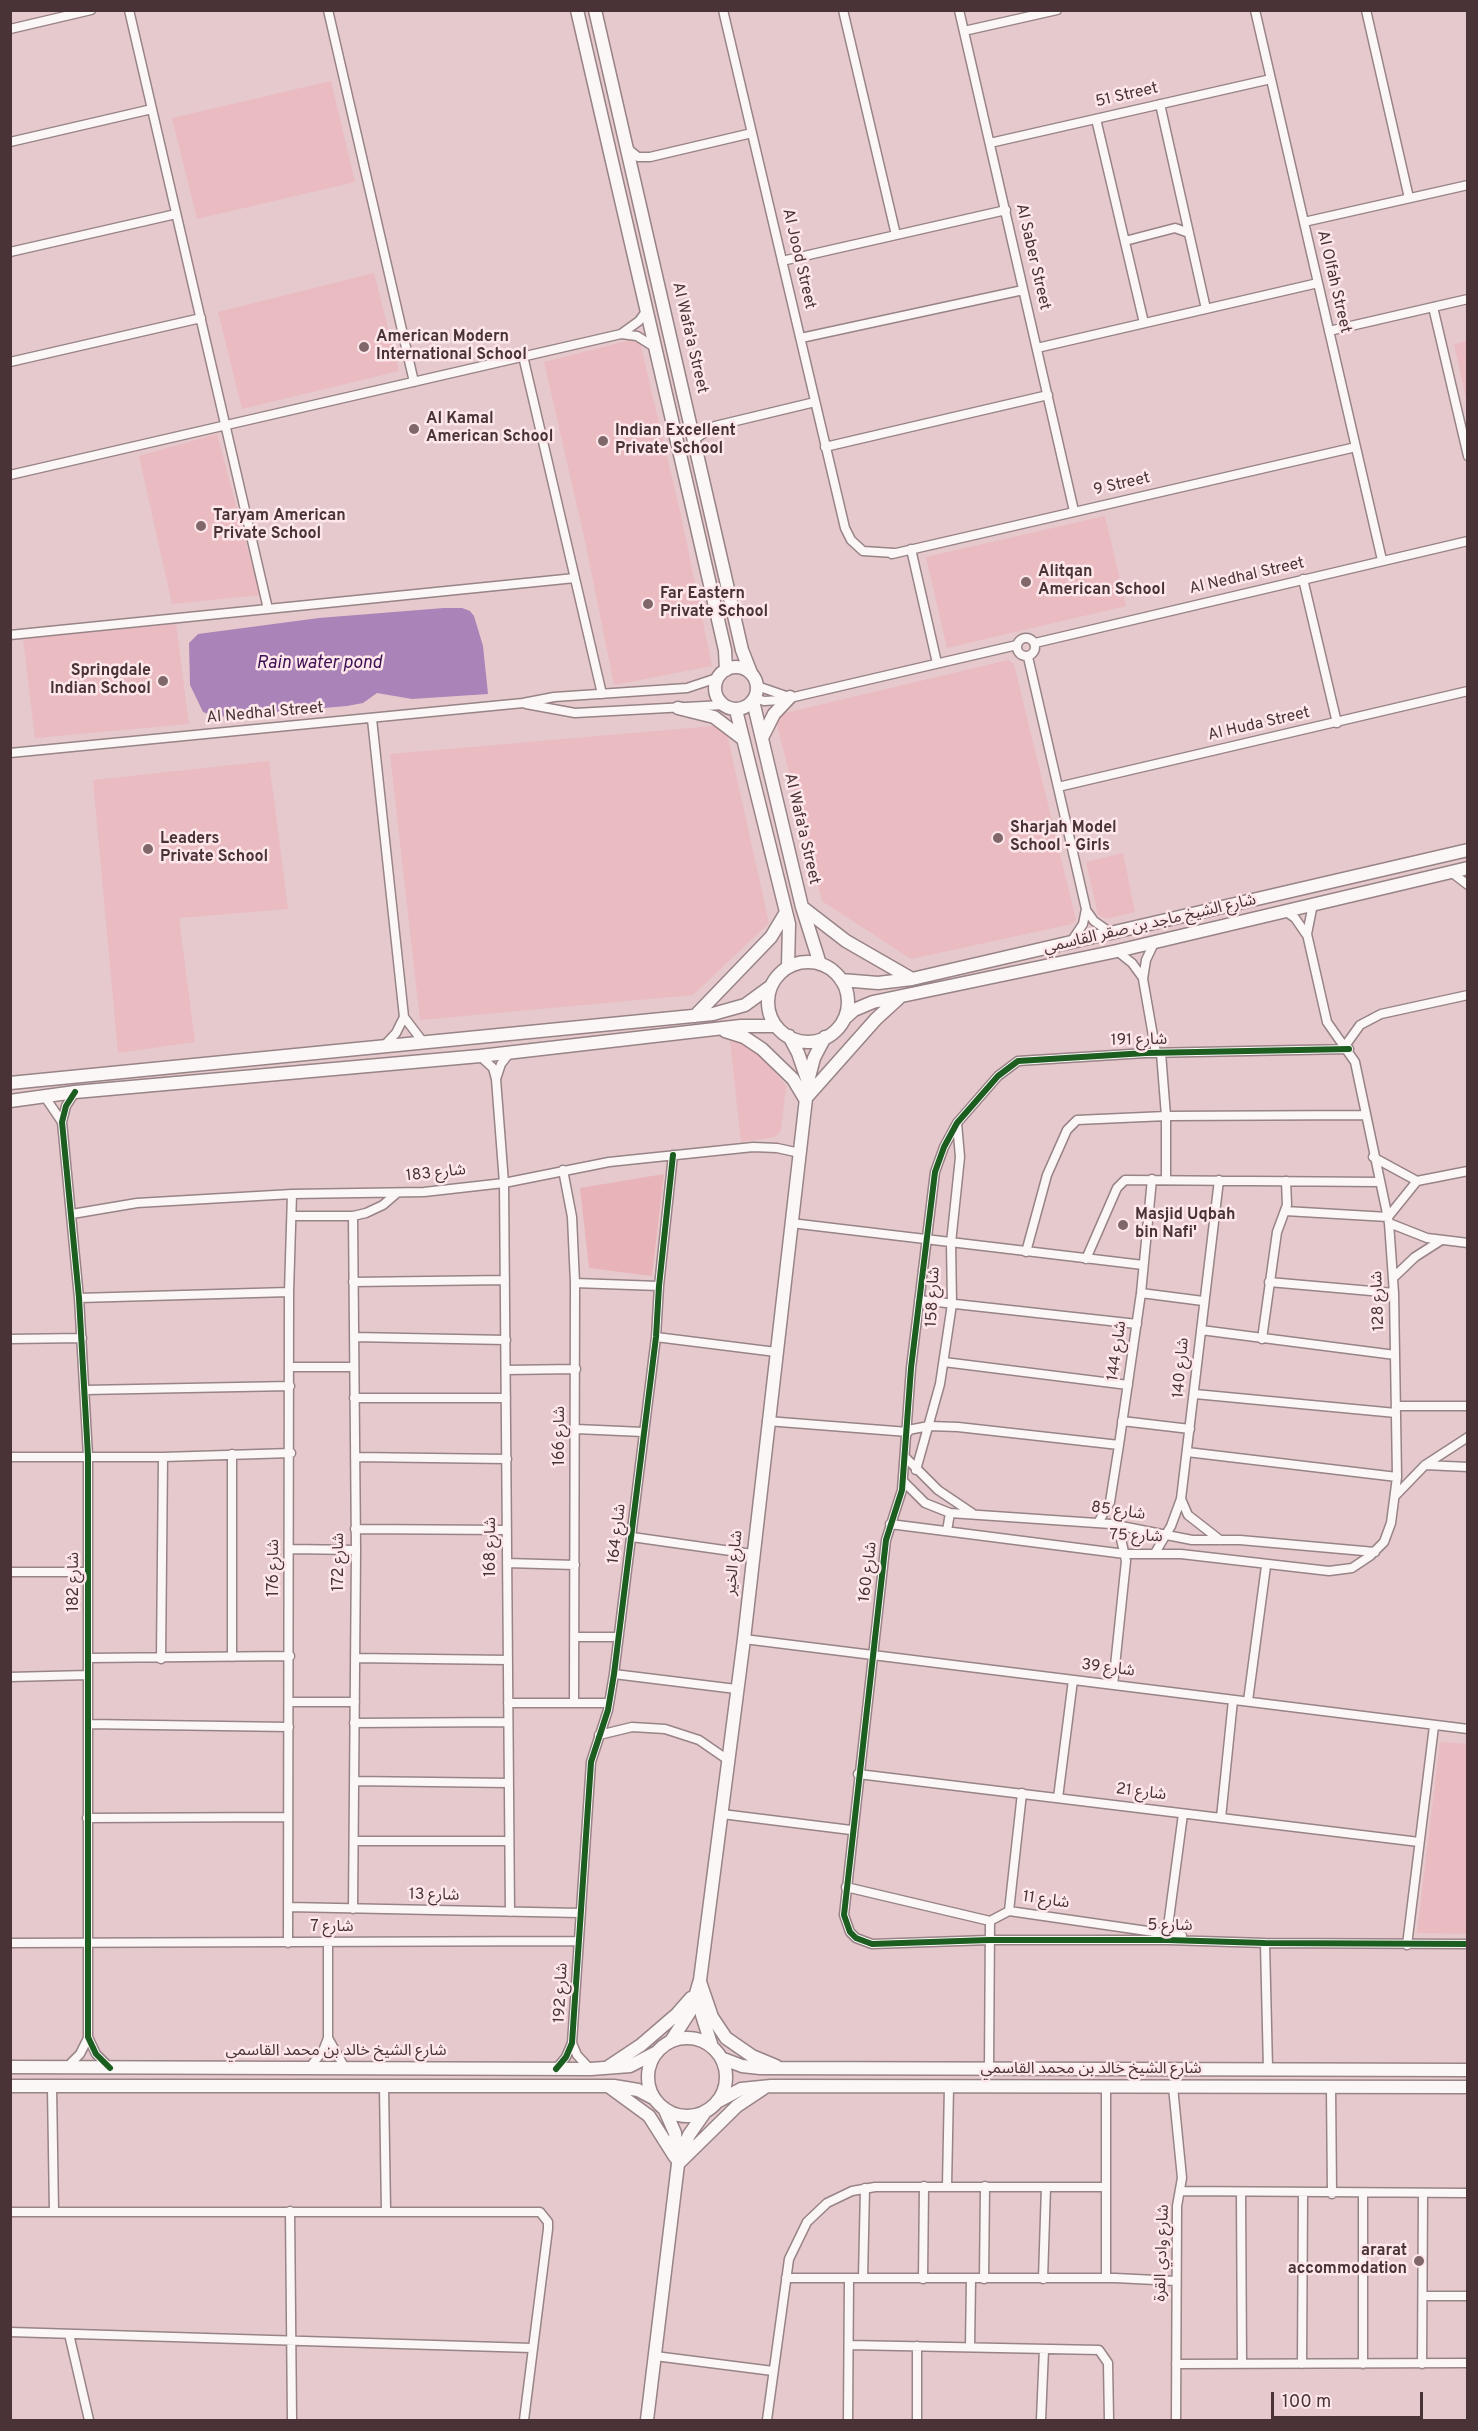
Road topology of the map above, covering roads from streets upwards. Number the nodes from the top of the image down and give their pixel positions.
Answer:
1 (91, 10) edge
2 (129, 10) edge
3 (328, 10) edge
4 (577, 10) edge
5 (594, 10) edge
6 (723, 10) edge
7 (843, 10) edge
8 (959, 10) edge
9 (1057, 10) edge
10 (1255, 10) edge
11 (1366, 10) edge
12 (10, 29) edge
13 (964, 32) junction
14 (1271, 79) junction
15 (1160, 104) junction
16 (152, 109) junction
17 (1096, 119) junction
18 (752, 133) junction
19 (10, 142) edge
20 (990, 143) junction
21 (627, 148) junction
22 (1467, 185) edge
23 (1409, 198) junction
24 (1006, 210) junction
25 (176, 214) junction
26 (1304, 222) junction
27 (1189, 233) junction
28 (896, 235) junction
29 (1125, 241) junction
30 (10, 252) edge
31 (782, 261) junction
32 (1318, 284) junction
33 (1023, 290) junction
34 (1467, 299) edge
35 (1433, 307) junction
36 (647, 309) junction
37 (1206, 309) junction
38 (201, 318) junction
39 (1144, 323) junction
40 (1329, 331) junction
41 (621, 334) junction
42 (801, 338) junction
43 (657, 348) junction
44 (1037, 348) junction
45 (523, 356) junction
46 (10, 362) edge
47 (414, 382) junction
48 (1048, 395) junction
49 (815, 402) junction
50 (225, 425) junction
51 (695, 440) junction
52 (825, 447) junction
53 (1356, 447) junction
54 (1467, 456) edge
55 (10, 475) edge
56 (1074, 511) junction
57 (1467, 542) edge
58 (911, 549) junction
59 (894, 553) joint
60 (1382, 560) junction
61 (575, 578) junction
62 (1303, 579) junction
63 (268, 609) junction
64 (10, 635) edge
65 (1035, 643) junction
66 (1017, 645) junction
67 (1028, 657) junction
68 (937, 663) junction
69 (751, 673) junction
70 (722, 674) junction
71 (1467, 691) edge
72 (602, 694) junction
73 (755, 695) junction
74 (790, 697) junction
75 (523, 703) junction
76 (723, 705) junction
77 (678, 708) junction
78 (736, 710) junction
79 (372, 719) junction
80 (1337, 723) junction
81 (763, 736) junction
82 (745, 740) junction
83 (10, 753) edge
84 (1058, 787) junction
85 (1467, 850) edge
86 (1467, 868) edge
87 (1451, 872) junction
88 (1467, 885) edge
89 (1313, 904) junction
90 (802, 907) junction
91 (1086, 909) junction
92 (1285, 910) junction
93 (786, 912) junction
94 (1113, 934) junction
95 (1306, 934) junction
96 (1071, 943) junction
97 (1154, 943) junction
98 (1117, 951) junction
99 (820, 964) junction
100 (788, 967) junction
101 (912, 979) junction
102 (1143, 979) junction
103 (841, 980) junction
104 (771, 986) junction
105 (1467, 995) edge
106 (899, 998) junction
107 (695, 1016) junction
108 (404, 1017) junction
109 (844, 1019) junction
110 (776, 1026) junction
111 (718, 1029) junction
112 (789, 1036) junction
113 (825, 1037) junction
114 (423, 1042) junction
115 (384, 1046) junction
116 (1347, 1047) junction
117 (511, 1052) junction
118 (1159, 1053) junction
119 (480, 1056) junction
120 (496, 1079) junction
121 (808, 1081) junction
122 (10, 1083) edge
123 (75, 1092) junction
124 (45, 1097) junction
125 (805, 1099) junction
126 (10, 1101) edge
127 (1365, 1115) junction
128 (1166, 1116) junction
129 (62, 1122) junction
130 (957, 1123) junction
131 (800, 1153) junction
132 (673, 1155) junction
133 (1373, 1157) junction
134 (563, 1170) junction
135 (1467, 1171) edge
136 (1152, 1179) junction
137 (1166, 1179) junction
138 (1219, 1180) junction
139 (1286, 1181) junction
140 (1417, 1181) junction
141 (1379, 1182) junction
142 (504, 1183) junction
143 (397, 1193) junction
144 (292, 1194) junction
145 (1285, 1211) junction
146 (72, 1214) junction
147 (292, 1216) junction
148 (353, 1216) junction
149 (1389, 1220) junction
150 (791, 1223) junction
151 (927, 1241) junction
152 (1440, 1241) junction
153 (951, 1243) junction
154 (1467, 1243) edge
155 (1026, 1252) junction
156 (1086, 1259) junction
157 (1143, 1265) junction
158 (1394, 1278) junction
159 (506, 1280) junction
160 (353, 1282) junction
161 (1269, 1282) junction
162 (575, 1283) junction
163 (658, 1286) junction
164 (289, 1292) junction
165 (1141, 1293) junction
166 (1394, 1293) junction
167 (79, 1298) junction
168 (919, 1300) junction
169 (1203, 1301) junction
170 (952, 1304) junction
171 (1137, 1324) junction
172 (1201, 1330) junction
173 (354, 1337) junction
174 (656, 1337) junction
175 (82, 1338) junction
176 (10, 1339) edge
177 (1262, 1339) junction
178 (506, 1340) junction
179 (776, 1352) junction
180 (1395, 1355) junction
181 (944, 1362) junction
182 (354, 1366) junction
183 (289, 1367) junction
184 (506, 1370) junction
185 (576, 1370) junction
186 (1128, 1385) junction
187 (290, 1386) junction
188 (85, 1390) junction
189 (1195, 1394) junction
190 (354, 1398) junction
191 (506, 1398) junction
192 (1467, 1406) edge
193 (1396, 1409) junction
194 (767, 1421) junction
195 (1122, 1421) junction
196 (929, 1426) junction
197 (576, 1430) junction
198 (1190, 1430) junction
199 (908, 1431) junction
200 (643, 1432) junction
201 (1467, 1437) edge
202 (1119, 1445) junction
203 (1187, 1452) junction
204 (291, 1453) junction
205 (232, 1454) junction
206 (88, 1456) junction
207 (10, 1457) edge
208 (163, 1457) junction
209 (355, 1457) junction
210 (905, 1457) junction
211 (507, 1459) junction
212 (1425, 1466) junction
213 (1467, 1467) edge
214 (916, 1470) junction
215 (1397, 1477) junction
216 (903, 1481) junction
217 (1395, 1496) junction
218 (1181, 1499) junction
219 (950, 1513) junction
220 (975, 1515) junction
221 (1098, 1523) junction
222 (890, 1524) junction
223 (1111, 1524) junction
224 (355, 1529) junction
225 (507, 1530) junction
226 (947, 1532) junction
227 (1167, 1535) junction
228 (632, 1537) junction
229 (1220, 1540) junction
230 (290, 1549) junction
231 (356, 1550) junction
232 (1376, 1552) junction
233 (1155, 1553) junction
234 (752, 1554) junction
235 (1125, 1554) junction
236 (507, 1563) junction
237 (575, 1565) junction
238 (1266, 1566) junction
239 (10, 1572) edge
240 (88, 1572) junction
241 (576, 1637) junction
242 (616, 1637) junction
243 (744, 1639) junction
244 (873, 1655) junction
245 (290, 1656) junction
246 (232, 1657) junction
247 (88, 1658) junction
248 (355, 1658) junction
249 (161, 1659) junction
250 (508, 1660) junction
251 (614, 1674) junction
252 (88, 1675) junction
253 (10, 1677) edge
254 (1073, 1680) junction
255 (1113, 1685) junction
256 (736, 1689) junction
257 (1233, 1700) junction
258 (1248, 1701) junction
259 (289, 1702) junction
260 (354, 1702) junction
261 (508, 1703) junction
262 (574, 1703) junction
263 (609, 1703) junction
264 (508, 1722) junction
265 (354, 1723) junction
266 (88, 1724) junction
267 (1434, 1726) junction
268 (289, 1727) junction
269 (1467, 1729) edge
270 (599, 1735) junction
271 (729, 1760) junction
272 (858, 1774) junction
273 (354, 1781) junction
274 (509, 1783) junction
275 (1022, 1793) junction
276 (1058, 1798) junction
277 (722, 1814) junction
278 (1183, 1814) junction
279 (287, 1817) junction
280 (87, 1818) junction
281 (1221, 1818) junction
282 (851, 1830) junction
283 (354, 1840) junction
284 (509, 1841) junction
285 (1419, 1842) junction
286 (846, 1887) junction
287 (288, 1907) junction
288 (353, 1909) junction
289 (1009, 1911) junction
290 (510, 1912) junction
291 (580, 1913) junction
292 (990, 1921) junction
293 (1167, 1934) junction
294 (989, 1940) junction
295 (1211, 1940) junction
296 (578, 1941) junction
297 (10, 1943) edge
298 (87, 1943) junction
299 (288, 1943) junction
300 (328, 1943) junction
301 (1264, 1943) junction
302 (872, 1944) joint
303 (1467, 1944) edge
304 (1407, 1945) junction
305 (700, 1980) junction
306 (88, 2037) junction
307 (328, 2038) junction
308 (671, 2041) junction
309 (572, 2043) junction
310 (712, 2047) junction
311 (657, 2052) junction
312 (721, 2058) junction
313 (10, 2067) edge
314 (67, 2067) junction
315 (110, 2067) junction
316 (778, 2067) junction
317 (309, 2068) junction
318 (345, 2068) junction
319 (989, 2068) junction
320 (556, 2069) junction
321 (591, 2069) junction
322 (605, 2069) junction
323 (1268, 2069) junction
324 (1467, 2070) edge
325 (10, 2086) edge
326 (606, 2086) junction
327 (771, 2086) junction
328 (949, 2086) junction
329 (1331, 2086) junction
330 (52, 2087) junction
331 (384, 2087) junction
332 (1106, 2087) junction
333 (1173, 2087) junction
334 (1467, 2087) edge
335 (717, 2102) junction
336 (659, 2104) junction
337 (705, 2112) junction
338 (678, 2164) junction
339 (924, 2186) junction
340 (947, 2186) junction
341 (985, 2186) junction
342 (1046, 2187) junction
343 (1106, 2187) junction
344 (865, 2188) junction
345 (1180, 2191) junction
346 (1240, 2192) junction
347 (1424, 2193) junction
348 (1467, 2193) edge
349 (1303, 2194) junction
350 (1332, 2194) junction
351 (1363, 2194) junction
352 (290, 2211) junction
353 (386, 2211) junction
354 (10, 2212) edge
355 (54, 2212) junction
356 (786, 2278) junction
357 (849, 2278) junction
358 (863, 2278) junction
359 (1106, 2278) junction
360 (923, 2279) junction
361 (971, 2279) junction
362 (984, 2279) junction
363 (1043, 2279) junction
364 (1176, 2281) junction
365 (1423, 2296) junction
366 (1467, 2296) edge
367 (10, 2332) edge
368 (69, 2334) junction
369 (291, 2341) junction
370 (849, 2345) junction
371 (917, 2346) junction
372 (970, 2347) junction
373 (532, 2348) junction
374 (1044, 2349) junction
375 (654, 2356) junction
376 (1467, 2363) edge
377 (1176, 2364) junction
378 (1242, 2364) junction
379 (1302, 2364) junction
380 (1363, 2364) junction
381 (1422, 2364) junction
382 (773, 2371) junction
383 (89, 2421) edge
384 (292, 2421) edge
385 (524, 2421) edge
386 (647, 2421) edge
387 (767, 2421) edge
388 (848, 2421) edge
389 (917, 2421) edge
390 (1041, 2421) edge
391 (1109, 2421) edge
392 (1176, 2421) edge

1 - 12 street
2 - 16 street
3 - 47 street
4 - 36 street, Al Wafa'a Street
5 - 21 street, Al Wafa'a Street
6 - 18 street, Al Jood Street
7 - 28 street
8 - 13 street, Al Saber Street
9 - 13 street
10 - 14 street, Al Olfah Street
11 - 23 street
13 - 20 street, Al Saber Street
14 - 15 street, 51 Street
14 - 26 street, Al Olfah Street
15 - 17 street, 51 Street
15 - 27 street
16 - 19 street
16 - 25 street
17 - 20 street, 51 Street
17 - 29 street
18 - 21 street
18 - 31 street, Al Jood Street
20 - 24 street, Al Saber Street
21 - 51 street, Al Wafa'a Street
22 - 23 street
23 - 26 street
24 - 28 street
24 - 33 street, Al Saber Street
25 - 30 street
25 - 38 street
26 - 32 street, Al Olfah Street
27 - 29 street
27 - 37 street
28 - 31 street
29 - 39 street
31 - 42 street, Al Jood Street
32 - 37 street
32 - 40 street, Al Olfah Street
33 - 42 street
33 - 44 street, Al Saber Street
34 - 35 street
35 - 40 street
35 - 54 street
36 - 41 street
36 - 43 street, Al Wafa'a Street
37 - 39 street
38 - 46 street
38 - 50 street
39 - 44 street
40 - 53 street, Al Olfah Street
41 - 43 street
41 - 45 street
42 - 49 street, Al Jood Street
43 - 70 street, Al Wafa'a Street
44 - 48 street, Al Saber Street
45 - 47 street
45 - 61 street
47 - 50 street
48 - 52 street
48 - 56 street, Al Saber Street
49 - 51 street
49 - 52 street, Al Jood Street
50 - 55 street
50 - 63 street
51 - 69 street, Al Wafa'a Street
52 - 59 street, Al Jood Street
53 - 56 street, 9 Street
53 - 60 street, Al Olfah Street
56 - 58 street, 9 Street
57 - 60 street, Al Nedhal Street
58 - 59 street, 9 Street
58 - 68 street
60 - 62 street, Al Nedhal Street
61 - 63 street
61 - 72 street
62 - 65 street, Al Nedhal Street
62 - 80 street
63 - 64 street
65 - 66 street
65 - 67 street
66 - 67 street
66 - 68 street
67 - 84 street
68 - 74 street
69 - 70 street
69 - 73 street
70 - 72 street, Al Nedhal Street
70 - 76 street
71 - 80 street, Al Huda Street
72 - 75 street, Al Nedhal Street
73 - 74 street
73 - 78 street
73 - 81 street, Al Wafa'a Street
74 - 81 street
75 - 77 street, Al Nedhal Street
75 - 79 street, Al Nedhal Street
76 - 77 street, Al Nedhal Street
76 - 78 street
77 - 82 street
78 - 82 street, Al Wafa'a Street
79 - 83 street, Al Nedhal Street
79 - 108 street
80 - 84 street, Al Huda Street
81 - 90 street, Al Wafa'a Street
82 - 93 street, Al Wafa'a Street
84 - 91 street
85 - 94 street, شارع الشيخ ماجد بن صقر القاسمي
86 - 87 street, شارع الشيخ ماجد بن صقر القاسمي
87 - 88 street
87 - 89 street, شارع الشيخ ماجد بن صقر القاسمي
89 - 92 street, شارع الشيخ ماجد بن صقر القاسمي
89 - 95 street
90 - 99 street, Al Wafa'a Street
90 - 101 street
91 - 94 street
91 - 96 street
92 - 95 street
92 - 97 street, شارع الشيخ ماجد بن صقر القاسمي
93 - 100 street, Al Wafa'a Street
93 - 107 street
94 - 96 street, شارع الشيخ ماجد بن صقر القاسمي
95 - 116 street, شارع 128
96 - 101 street, شارع الشيخ ماجد بن صقر القاسمي
97 - 98 street, شارع الشيخ ماجد بن صقر القاسمي
97 - 102 street
98 - 102 street
98 - 106 street, شارع الشيخ ماجد بن صقر القاسمي
99 - 100 street
99 - 103 street
100 - 104 street
101 - 103 street, شارع الشيخ ماجد بن صقر القاسمي
102 - 118 street
103 - 109 street
104 - 107 street
104 - 110 street
105 - 116 street
106 - 109 street, شارع الشيخ ماجد بن صقر القاسمي
106 - 125 street
107 - 114 street
108 - 114 street
108 - 115 street
109 - 113 street
110 - 111 street
110 - 112 street
111 - 117 street
111 - 125 street
112 - 113 street
112 - 121 street, شارع الخير
113 - 121 street, شارع الخير
114 - 115 street
115 - 122 street
116 - 118 street, شارع 191
116 - 127 street, شارع 128
117 - 119 street
117 - 120 street
118 - 128 street
118 - 130 street, شارع 191
119 - 120 street
119 - 123 street
120 - 142 street, شارع 168
121 - 125 street, شارع الخير
123 - 124 street
123 - 129 street, شارع 182
124 - 126 street
124 - 129 street, شارع 182
125 - 131 street, شارع الخير
127 - 128 street
127 - 133 street, شارع 128
128 - 137 street
128 - 155 street
129 - 146 street, شارع 182
130 - 151 street, شارع 160
130 - 153 street, شارع 158
131 - 132 street, شارع 183
131 - 150 street, شارع الخير
132 - 134 street, شارع 183
132 - 163 street, شارع 164
133 - 140 street
133 - 141 street, شارع 128
134 - 142 street, شارع 183
134 - 162 street, شارع 166
135 - 140 street
136 - 137 street
136 - 156 street
136 - 157 street, شارع 144
137 - 138 street
138 - 139 street
138 - 169 street, شارع 140
139 - 141 street
139 - 145 street
140 - 149 street
141 - 149 street, شارع 128
142 - 143 street, شارع 183
142 - 159 street, شارع 168
143 - 144 street, شارع 183
143 - 148 street
144 - 146 street, شارع 183
144 - 147 street, شارع 176
145 - 149 street
145 - 161 street
146 - 167 street, شارع 182
147 - 148 street
147 - 164 street, شارع 176
148 - 160 street, شارع 172
149 - 152 street
149 - 158 street, شارع 128
150 - 151 street
150 - 179 street, شارع الخير
151 - 153 street
151 - 168 street, شارع 160
152 - 154 street
152 - 158 street
153 - 155 street
153 - 170 street, شارع 158
155 - 156 street
156 - 157 street
157 - 165 street, شارع 144
158 - 166 street, شارع 128
159 - 160 street
159 - 178 street, شارع 168
160 - 173 street, شارع 172
161 - 166 street
161 - 177 street
162 - 163 street
162 - 185 street, شارع 166
163 - 174 street, شارع 164
164 - 167 street
164 - 183 street, شارع 176
165 - 169 street
165 - 171 street, شارع 144
166 - 180 street, شارع 128
167 - 175 street, شارع 182
168 - 170 street
168 - 199 street, شارع 160
169 - 172 street, شارع 140
170 - 171 street
170 - 181 street, شارع 158
171 - 186 street, شارع 144
172 - 177 street
172 - 189 street, شارع 140
173 - 178 street
173 - 182 street, شارع 172
174 - 179 street
174 - 200 street, شارع 164
175 - 176 street
175 - 188 street, شارع 182
177 - 180 street
178 - 184 street, شارع 168
179 - 194 street, شارع الخير
180 - 193 street, شارع 128
181 - 186 street
181 - 196 street, شارع 158
182 - 183 street
182 - 190 street, شارع 172
183 - 187 street, شارع 176
184 - 185 street
184 - 191 street, شارع 168
185 - 197 street, شارع 166
186 - 195 street, شارع 144
187 - 188 street
187 - 204 street, شارع 176
188 - 206 street, شارع 182
189 - 193 street
189 - 198 street, شارع 140
190 - 191 street
190 - 209 street, شارع 172
191 - 211 street, شارع 168
192 - 193 street
193 - 215 street, شارع 128
194 - 199 street
194 - 234 street, شارع الخير
195 - 198 street
195 - 202 street, شارع 144
196 - 199 street
196 - 202 street
196 - 214 street, شارع 158
197 - 200 street
197 - 237 street, شارع 166
198 - 203 street, شارع 140
199 - 210 street, شارع 160
200 - 228 street, شارع 164
201 - 212 street
202 - 221 street, شارع 144
203 - 215 street
203 - 218 street, شارع 140
204 - 205 street
204 - 230 street, شارع 176
205 - 208 street
205 - 246 street
206 - 207 street
206 - 208 street
206 - 240 street, شارع 182
208 - 249 street
209 - 211 street
209 - 224 street, شارع 172
210 - 214 street
210 - 216 street, شارع 160
211 - 225 street, شارع 168
212 - 213 street
212 - 217 street
214 - 220 street
215 - 217 street, شارع 128
216 - 219 street, شارع 85
216 - 222 street, شارع 160
217 - 232 street, شارع 128
218 - 227 street, شارع 140
218 - 229 street
219 - 220 street, شارع 85
219 - 226 street
220 - 221 street, شارع 85
221 - 223 street, شارع 85
222 - 226 street, شارع 75
222 - 244 street, شارع 160
223 - 227 street, شارع 85
223 - 235 street
224 - 225 street
224 - 231 street, شارع 172
225 - 236 street, شارع 168
226 - 235 street, شارع 75
227 - 229 street, شارع 85
227 - 233 street, شارع 140
228 - 234 street
228 - 242 street, شارع 164
229 - 232 street, شارع 85
230 - 231 street
230 - 245 street, شارع 176
231 - 248 street, شارع 172
232 - 238 street, شارع 75
233 - 235 street, شارع 75
233 - 238 street, شارع 75
234 - 243 street, شارع الخير
235 - 255 street
236 - 237 street
236 - 250 street, شارع 168
237 - 241 street, شارع 166
238 - 258 street
239 - 240 street
240 - 247 street, شارع 182
241 - 242 street
241 - 262 street, شارع 166
242 - 251 street, شارع 164
243 - 244 street, شارع 39
243 - 256 street, شارع الخير
244 - 254 street, شارع 39
244 - 272 street, شارع 160
245 - 246 street
245 - 259 street, شارع 176
246 - 249 street
247 - 249 street
247 - 252 street, شارع 182
248 - 250 street
248 - 260 street, شارع 172
250 - 261 street, شارع 168
251 - 256 street
251 - 263 street, شارع 164
252 - 253 street
252 - 266 street, شارع 182
254 - 255 street, شارع 39
254 - 276 street
255 - 257 street, شارع 39
256 - 271 street, شارع الخير
257 - 258 street, شارع 39
257 - 281 street
258 - 267 street, شارع 39
259 - 260 street
259 - 268 street, شارع 176
260 - 265 street, شارع 172
261 - 262 street
261 - 264 street, شارع 168
262 - 263 street
263 - 270 street, شارع 164
264 - 265 street
264 - 274 street, شارع 168
265 - 273 street, شارع 172
266 - 268 street
266 - 280 street, شارع 182
267 - 269 street, شارع 39
267 - 285 street
268 - 279 street, شارع 176
270 - 271 street
270 - 291 street, شارع 164
271 - 277 street, شارع الخير
272 - 275 street, شارع 21
272 - 282 street, شارع 160
273 - 274 street
273 - 283 street, شارع 172
274 - 284 street, شارع 168
275 - 276 street, شارع 21
275 - 289 street
276 - 278 street, شارع 21
277 - 282 street
277 - 305 street, شارع الخير
278 - 281 street, شارع 21
278 - 293 street
279 - 280 street
279 - 287 street, شارع 176
280 - 298 street, شارع 182
281 - 285 street, شارع 21
282 - 286 street, شارع 160
283 - 284 street
283 - 288 street, شارع 172
284 - 290 street, شارع 168
285 - 304 street
286 - 292 street
286 - 302 street, شارع 160
287 - 288 street, شارع 13
287 - 299 street, شارع 176
288 - 290 street, شارع 13
289 - 292 street, شارع 11
289 - 293 street, شارع 11
290 - 291 street, شارع 13
291 - 296 street, شارع 192
292 - 294 street
293 - 295 street, شارع 11
294 - 295 street, شارع 5
294 - 302 street, شارع 5
294 - 319 street
295 - 301 street, شارع 5
296 - 300 street, شارع 7
296 - 309 street, شارع 192
297 - 298 street, شارع 7
298 - 299 street, شارع 7
298 - 306 street, شارع 182
299 - 300 street, شارع 7
300 - 307 street
301 - 304 street, شارع 5
301 - 323 street
303 - 304 street, شارع 5
305 - 308 street, شارع الخير
305 - 310 street
305 - 316 street
305 - 322 street
306 - 314 street
306 - 315 street
307 - 317 street
307 - 318 street
308 - 310 street
308 - 311 street
309 - 320 street, شارع 192
309 - 321 street, شارع 192
310 - 312 street
311 - 322 street, شارع الشيخ خالد بن محمد القاسمي
311 - 336 street
312 - 316 street, شارع الشيخ خالد بن محمد القاسمي
312 - 335 street
313 - 314 street, شارع الشيخ خالد بن محمد القاسمي
314 - 315 street, شارع الشيخ خالد بن محمد القاسمي
315 - 317 street, شارع الشيخ خالد بن محمد القاسمي
316 - 319 street, شارع الشيخ خالد بن محمد القاسمي
317 - 318 street, شارع الشيخ خالد بن محمد القاسمي
318 - 320 street, شارع الشيخ خالد بن محمد القاسمي
319 - 323 street, شارع الشيخ خالد بن محمد القاسمي
320 - 321 street, شارع الشيخ خالد بن محمد القاسمي
321 - 322 street, شارع الشيخ خالد بن محمد القاسمي
323 - 324 street, شارع الشيخ خالد بن محمد القاسمي
325 - 330 street
326 - 331 street
326 - 336 street
326 - 338 street
327 - 328 street, شارع الشيخ خالد بن محمد القاسمي
327 - 335 street, شارع الشيخ خالد بن محمد القاسمي
327 - 338 street
328 - 332 street, شارع الشيخ خالد بن محمد القاسمي
328 - 340 street
329 - 333 street, شارع الشيخ خالد بن محمد القاسمي
329 - 334 street, شارع الشيخ خالد بن محمد القاسمي
329 - 350 street
330 - 331 street
330 - 355 street
331 - 353 street
332 - 333 street, شارع الشيخ خالد بن محمد القاسمي
332 - 343 street
333 - 345 street, شارع وادي القرة
335 - 337 street
336 - 337 street
336 - 338 street
337 - 338 street
338 - 375 street
339 - 340 street
339 - 344 street
339 - 360 street
340 - 341 street
341 - 342 street
341 - 362 street
342 - 343 street
342 - 363 street
343 - 359 street
344 - 356 street
344 - 358 street
345 - 346 street
345 - 364 street, شارع وادي القرة
346 - 349 street
346 - 378 street
347 - 348 street
347 - 351 street
347 - 365 street
349 - 350 street
349 - 379 street
350 - 351 street
351 - 380 street
352 - 353 street
352 - 355 street
352 - 369 street
353 - 373 street
354 - 355 street
356 - 357 street
356 - 382 street
357 - 358 street
357 - 370 street
358 - 360 street
359 - 363 street
359 - 364 street
360 - 361 street
361 - 362 street
361 - 372 street
362 - 363 street
364 - 377 street, شارع وادي القرة
365 - 366 street
365 - 381 street
367 - 368 street
368 - 369 street
368 - 383 street
369 - 373 street
369 - 384 street
370 - 371 street
370 - 388 street
371 - 372 street
371 - 389 street
372 - 374 street
373 - 385 street
374 - 390 street
374 - 391 street
375 - 382 street
375 - 386 street
376 - 381 street
377 - 378 street
377 - 392 street, شارع وادي القرة
378 - 379 street
379 - 380 street
380 - 381 street
382 - 387 street

